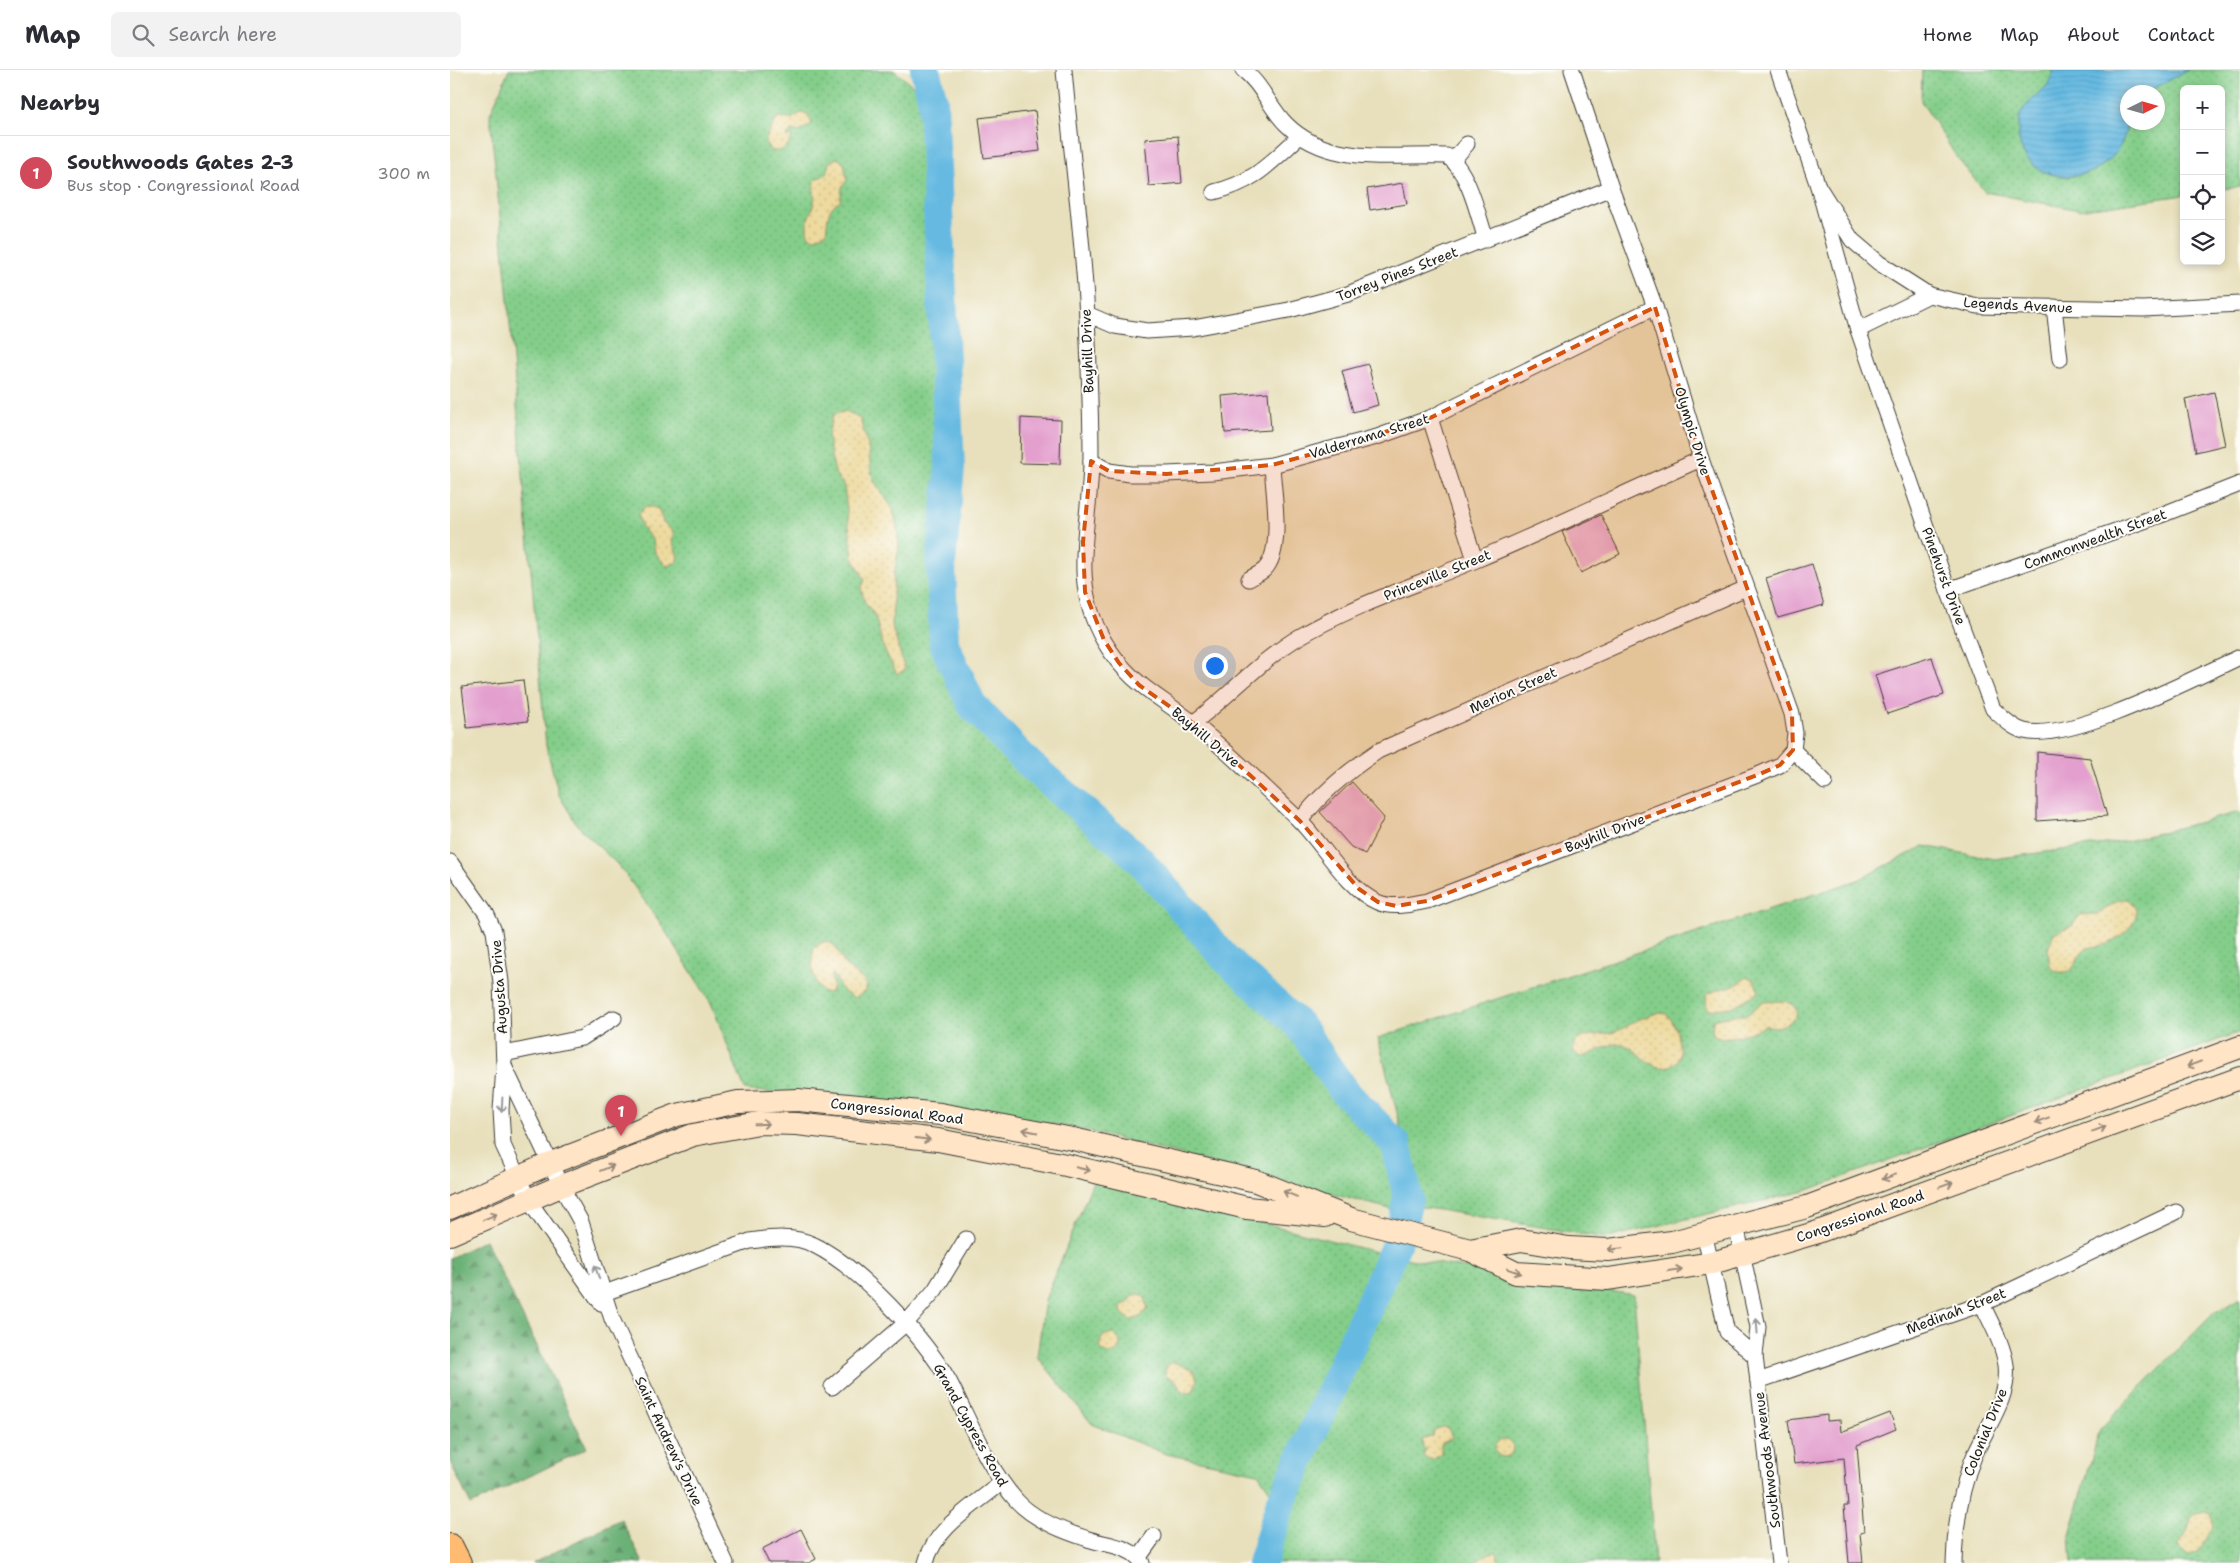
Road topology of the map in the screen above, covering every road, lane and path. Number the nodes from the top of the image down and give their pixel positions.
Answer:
1 (1064, 70) edge
2 (1243, 70) edge
3 (1572, 70) edge
4 (1778, 70) edge
5 (1300, 136) junction
6 (1467, 144) dead end
7 (1453, 160) junction
8 (1818, 186) junction
9 (1611, 188) junction
10 (1214, 192) dead end
11 (1486, 240) junction
12 (1929, 295) junction
13 (2240, 304) edge
14 (1655, 307) junction
15 (2054, 307) junction
16 (1086, 314) junction
17 (1858, 330) junction
18 (2060, 360) dead end
19 (1430, 418) junction
20 (1701, 459) junction
21 (1091, 461) junction
22 (1272, 465) junction
23 (2240, 484) edge
24 (1475, 560) junction
25 (1249, 579) dead end
26 (1746, 588) junction
27 (1948, 590) junction
28 (2240, 657) edge
29 (1193, 723) junction
30 (1793, 750) junction
31 (1825, 782) dead end
32 (1300, 821) junction
33 (450, 862) edge
34 (614, 1018) dead end
35 (2240, 1047) edge
36 (504, 1060) junction
37 (2240, 1078) edge
38 (551, 1163) junction
39 (519, 1177) junction
40 (561, 1186) junction
41 (529, 1200) junction
42 (450, 1208) edge
43 (2176, 1212) dead end
44 (1354, 1220) junction
45 (1736, 1225) junction
46 (1704, 1233) junction
47 (450, 1234) edge
48 (966, 1239) dead end
49 (1470, 1250) junction
50 (1743, 1254) junction
51 (1712, 1263) junction
52 (600, 1294) junction
53 (1982, 1304) junction
54 (906, 1323) junction
55 (1755, 1356) junction
56 (1758, 1381) junction
57 (832, 1387) dead end
58 (1001, 1483) junction
59 (1154, 1536) dead end
60 (450, 1547) edge
61 (1140, 1560) edge
62 (458, 1563) edge
63 (726, 1563) edge
64 (926, 1563) edge
65 (1779, 1563) edge
66 (1954, 1563) edge

1 - 16 street, Bayhill Drive
2 - 5 street
3 - 9 street, Olympic Drive
4 - 8 street, Legends Avenue
5 - 7 street
5 - 10 street
6 - 7 street
7 - 11 street
8 - 12 street, Legends Avenue
8 - 17 street, Pinehurst Drive
9 - 11 street, Torrey Pines Street
9 - 14 street, Olympic Drive
11 - 16 street, Torrey Pines Street
12 - 15 street, Legends Avenue
12 - 17 street
13 - 15 street, Legends Avenue
14 - 19 street, Valderrama Street
14 - 20 street, Olympic Drive
15 - 18 street
16 - 21 street, Bayhill Drive
17 - 27 street, Pinehurst Drive
19 - 22 street, Valderrama Street
19 - 24 street
20 - 24 street, Princeville Street
20 - 26 street, Olympic Drive
21 - 22 street, Valderrama Street
21 - 29 street, Bayhill Drive
22 - 25 street
23 - 27 street, Commonwealth Street
24 - 29 street, Princeville Street
26 - 30 street, Olympic Drive
26 - 32 street, Merion Street
27 - 28 street, Pinehurst Drive
29 - 32 street, Bayhill Drive
30 - 31 street
30 - 32 street, Bayhill Drive
33 - 36 street, Augusta Drive
34 - 36 street
35 -> 45 main road, Congressional Road
36 - 38 street, Augusta Drive
36 -> 39 street, Augusta Drive
50 -> 37 main road, Congressional Road
38 - 39 main road, Congressional Road
38 - 40 street, Augusta Drive
44 -> 38 main road, Congressional Road
39 - 41 street, Augusta Drive
39 - 42 main road, Congressional Road
40 - 41 main road, Congressional Road
40 -> 44 main road, Congressional Road
52 -> 40 street, Saint Andrew's Drive
47 -> 41 main road, Congressional Road
41 - 52 street, Saint Andrew's Drive
43 - 53 street, Medinah Street
44 - 49 main road, Congressional Road
45 - 46 main road, Congressional Road
45 - 50 street, Southwoods Avenue
46 -> 49 main road, Congressional Road
46 - 51 street
48 - 54 street
49 -> 51 main road, Congressional Road
50 - 51 main road, Congressional Road
55 -> 50 street, Southwoods Avenue
51 - 55 street
52 - 54 street, Grand Cypress Road
52 - 63 street, Saint Andrew's Drive
53 - 56 street, Medinah Street
53 - 66 street, Colonial Drive
54 - 57 street
54 - 58 street, Grand Cypress Road
55 - 56 street, Southwoods Avenue
56 - 65 street, Southwoods Avenue
58 - 61 street, Grand Cypress Road
58 - 64 street
59 - 61 street
60 - 62 highway

